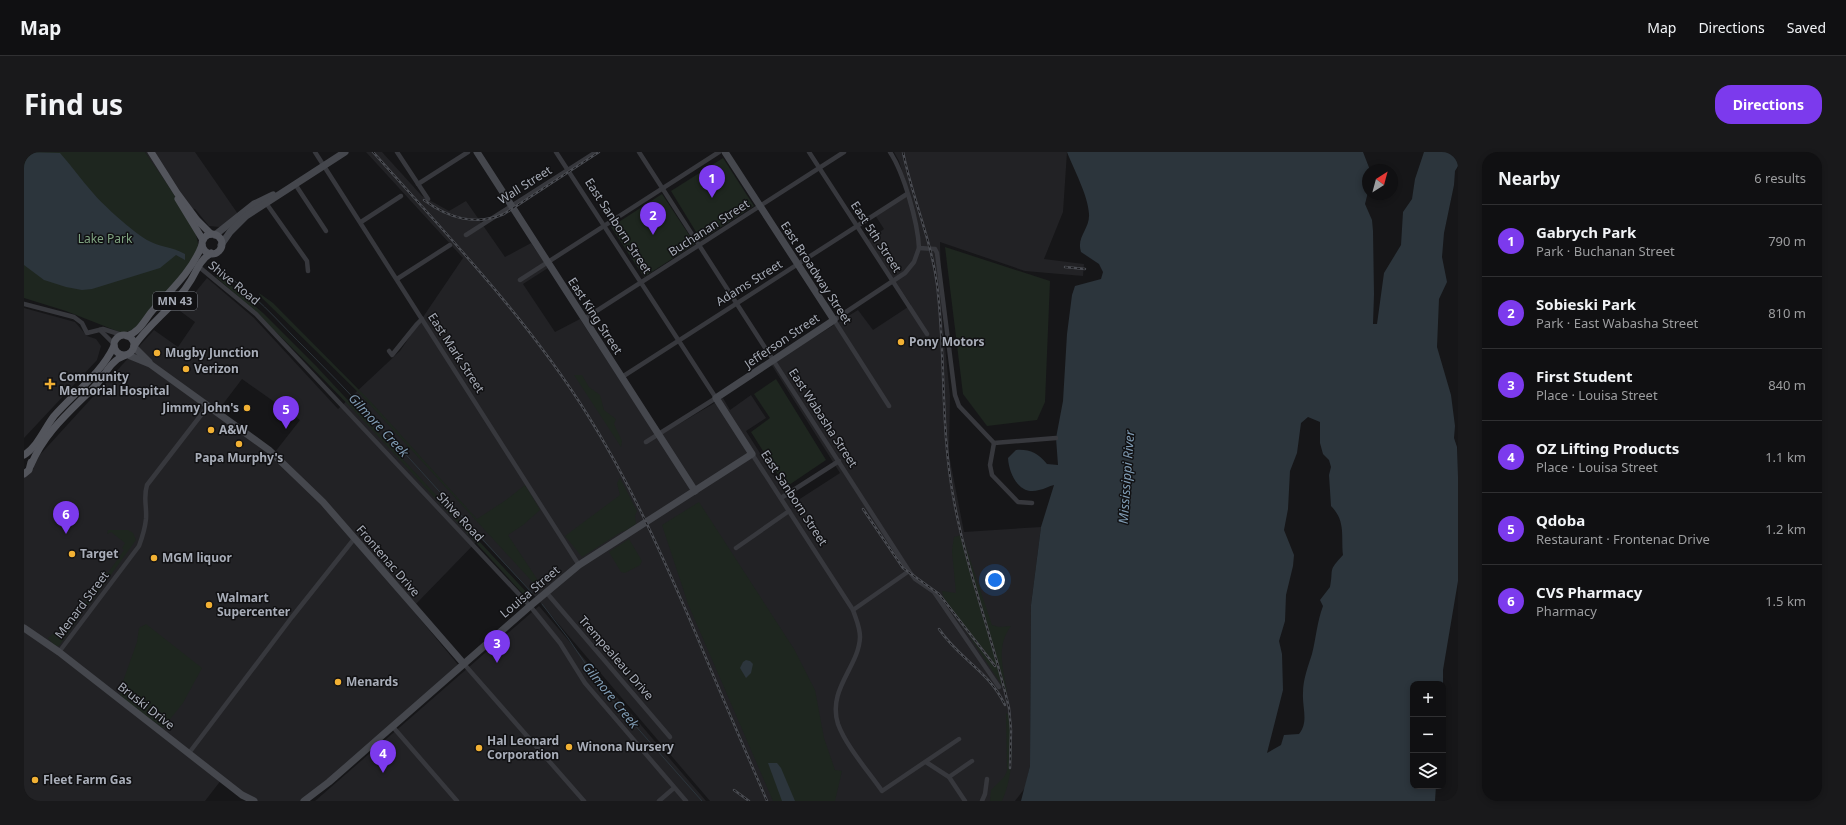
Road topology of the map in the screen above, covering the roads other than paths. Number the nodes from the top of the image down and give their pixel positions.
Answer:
1 (151, 152) edge
2 (314, 152) edge
3 (345, 152) edge
4 (397, 152) edge
5 (468, 152) edge
6 (476, 152) edge
7 (556, 152) edge
8 (596, 152) edge
9 (639, 152) edge
10 (719, 152) edge
11 (725, 152) edge
12 (808, 152) edge
13 (844, 152) edge
14 (890, 152) edge
15 (324, 166) junction
16 (819, 169) junction
17 (568, 170) junction
18 (295, 184) junction
19 (418, 184) junction
20 (663, 189) junction
21 (177, 193) junction
22 (279, 194) junction
23 (907, 194) junction
24 (402, 196) dead end
25 (428, 199) dead end
26 (266, 204) junction
27 (511, 206) junction
28 (760, 207) junction
29 (361, 222) junction
30 (605, 225) junction
31 (856, 225) junction
32 (326, 231) dead end
33 (213, 234) junction
34 (466, 235) dead end
35 (202, 243) junction
36 (450, 245) dead end
37 (221, 246) junction
38 (700, 246) junction
39 (919, 248) junction
40 (211, 253) junction
41 (548, 263) junction
42 (798, 264) junction
43 (198, 266) junction
44 (308, 271) dead end
45 (397, 279) junction
46 (520, 280) dead end
47 (893, 282) junction
48 (642, 283) junction
49 (737, 302) junction
50 (24, 304) edge
51 (422, 319) junction
52 (584, 319) junction
53 (834, 320) junction
54 (100, 330) junction
55 (927, 334) dead end
56 (125, 336) junction
57 (679, 340) junction
58 (114, 345) junction
59 (134, 347) junction
60 (389, 351) dead end
61 (126, 355) junction
62 (773, 360) junction
63 (150, 364) junction
64 (622, 377) junction
65 (716, 398) junction
66 (208, 406) junction
67 (889, 406) dead end
68 (658, 434) junction
69 (1056, 438) dead end
70 (646, 442) dead end
71 (994, 442) junction
72 (752, 454) junction
73 (24, 455) edge
74 (839, 461) junction
75 (31, 465) junction
76 (24, 474) edge
77 (696, 491) junction
78 (781, 498) junction
79 (1032, 503) dead end
80 (789, 511) junction
81 (354, 539) junction
82 (736, 548) dead end
83 (579, 565) junction
84 (909, 571) junction
85 (546, 592) junction
86 (530, 606) junction
87 (853, 610) junction
88 (24, 628) edge
89 (59, 652) junction
90 (464, 664) junction
91 (999, 687) dead end
92 (393, 727) junction
93 (670, 737) dead end
94 (959, 739) dead end
95 (189, 754) junction
96 (972, 761) dead end
97 (926, 762) junction
98 (948, 777) junction
99 (987, 779) dead end
100 (674, 788) junction
101 (254, 801) edge
102 (304, 801) edge
103 (457, 801) edge
104 (584, 801) edge
105 (659, 801) edge
106 (686, 801) edge
107 (965, 801) edge
108 (982, 801) edge

1 - 21 main road
2 - 15 street, East Mark Street
3 - 15 street
4 - 19 street
5 - 19 street
6 - 27 street, East King Street
7 - 17 street, East Sanborn Street
8 - 17 street, Wall Street
9 - 20 street, East Wabasha Street
10 - 20 street
11 - 28 street, East Broadway Street
12 - 16 street, East 5th Street
13 - 16 street, Buchanan Street
14 - 23 street
15 - 18 street
15 - 29 street, East Mark Street
16 - 28 street, Buchanan Street
16 - 31 street, East 5th Street
17 - 27 street, Wall Street
17 - 30 street, East Sanborn Street
18 - 22 street
18 - 32 street
19 - 25 street
20 - 30 street
20 - 38 street, East Wabasha Street
21 - 33 main road
21 - 35 main road
22 - 26 street
22 - 33 street
23 - 31 street, Adams Street
23 - 39 street
24 - 29 street
26 - 37 street
26 - 44 street
27 - 34 street, Wall Street
27 - 41 street, East King Street
28 - 38 street, Buchanan Street
28 - 42 street, East Broadway Street
29 - 45 street, East Mark Street
30 - 41 street
30 - 48 street, East Sanborn Street
31 - 42 street, Adams Street
31 - 47 street, East 5th Street
33 - 35 main road, MN 43
33 - 37 main road
35 - 40 main road
35 - 56 main road, MN 43
36 - 45 street
37 - 40 main road, MN 43
38 - 48 street, Buchanan Street
38 - 49 street, East Wabasha Street
39 - 47 street, Jefferson Street
39 - 71 street
40 - 43 main road, MN 43
41 - 46 street
41 - 52 street, East King Street
42 - 49 street, Adams Street
42 - 53 street, East Broadway Street
43 - 59 main road, MN 43
43 - 86 street, Shive Road
45 - 51 street, East Mark Street
47 - 53 street, Jefferson Street
47 - 55 street, East 5th Street
48 - 52 street, Buchanan Street
48 - 57 street, East Sanborn Street
49 - 57 street, Adams Street
49 - 62 street, East Wabasha Street
50 - 54 street
51 - 60 street
51 - 83 street, East Mark Street
52 - 64 street, East King Street
53 - 62 street, Jefferson Street
53 - 67 street, East Broadway Street
54 - 56 street
54 - 58 street
56 - 58 main road, MN 43
56 - 59 main road
57 - 64 street, Adams Street
57 - 65 street, East Sanborn Street
58 - 61 main road
58 - 73 main road, MN 43
59 - 61 main road, MN 43
59 - 63 street, Frontenac Drive
61 - 63 street, Frontenac Drive
61 - 75 main road, MN 43
62 - 65 street, Jefferson Street
62 - 74 street, East Wabasha Street
63 - 66 street, Frontenac Drive
64 - 68 street, East King Street
65 - 68 street, Jefferson Street
65 - 72 street, East Sanborn Street
66 - 81 street, Frontenac Drive
66 - 89 street, Menard Street
68 - 70 street, Jefferson Street
68 - 77 street, East King Street
69 - 71 street
71 - 79 street
72 - 77 street, Louisa Street
72 - 78 street, East Sanborn Street
73 - 75 main road, MN 43
74 - 78 street
74 - 84 street, East Wabasha Street
75 - 76 main road, MN 43
77 - 83 street, Louisa Street
78 - 80 street, East Sanborn Street
80 - 82 street
80 - 87 street, East Sanborn Street
81 - 90 street, Frontenac Drive
81 - 95 street
83 - 85 street, Louisa Street
84 - 87 street
84 - 91 street, East Wabasha Street
85 - 86 street, Louisa Street
85 - 93 street, Trempealeau Drive
86 - 90 street, Louisa Street
86 - 100 street, Shive Road
87 - 97 street, East Sanborn Street
88 - 89 street, Bruski Drive
89 - 95 street, Bruski Drive
90 - 92 street, Louisa Street
90 - 104 street, Frontenac Drive
92 - 102 street, Louisa Street
92 - 103 street
94 - 97 street, East Sanborn Street
95 - 101 street, Bruski Drive
96 - 98 street
97 - 98 street
98 - 107 street
99 - 108 street
100 - 105 street
100 - 106 street, Shive Road

